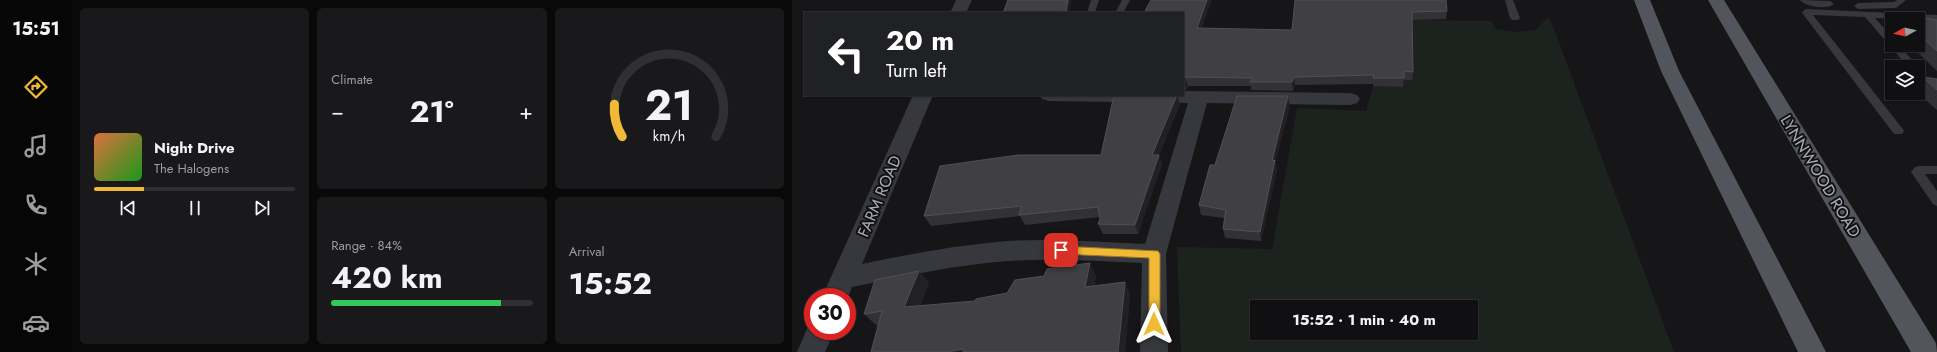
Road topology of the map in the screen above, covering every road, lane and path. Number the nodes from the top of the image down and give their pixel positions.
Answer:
1 (964, 0) edge
2 (1094, 0) edge
3 (1126, 0) edge
4 (1510, 0) edge
5 (1632, 0) edge
6 (1642, 0) edge
7 (1716, 0) edge
8 (1804, 0) edge
9 (1902, 0) edge
10 (958, 12) edge
11 (1091, 12) edge
12 (1120, 12) edge
13 (1867, 14) junction
14 (1515, 18) dead end
15 (1937, 18) edge
16 (1885, 35) edge
17 (1900, 52) edge
18 (1907, 60) edge
19 (1670, 71) junction
20 (923, 96) edge
21 (1099, 96) edge
22 (1199, 98) junction
23 (1350, 99) dead end
24 (1898, 131) dead end
25 (1937, 170) edge
26 (1937, 200) edge
27 (1154, 254) junction
28 (839, 288) edge
29 (816, 340) edge
30 (811, 352) edge
31 (1154, 352) edge
32 (1812, 352) edge
33 (1926, 352) edge

1 - 10 street
2 - 11 lane
3 - 12 lane
4 - 14 lane
5 - 19 main road
6 - 19 main road
7 - 33 main road, LYNNWOOD ROAD
8 - 9 lane
13 - 15 lane
13 - 16 lane
13 - 24 lane
17 - 18 lane
19 - 32 main road
20 - 28 street, FARM ROAD
21 - 22 street
22 - 23 street
22 - 27 street
25 - 26 lane
27 - 28 street
27 - 31 street
29 - 30 street

